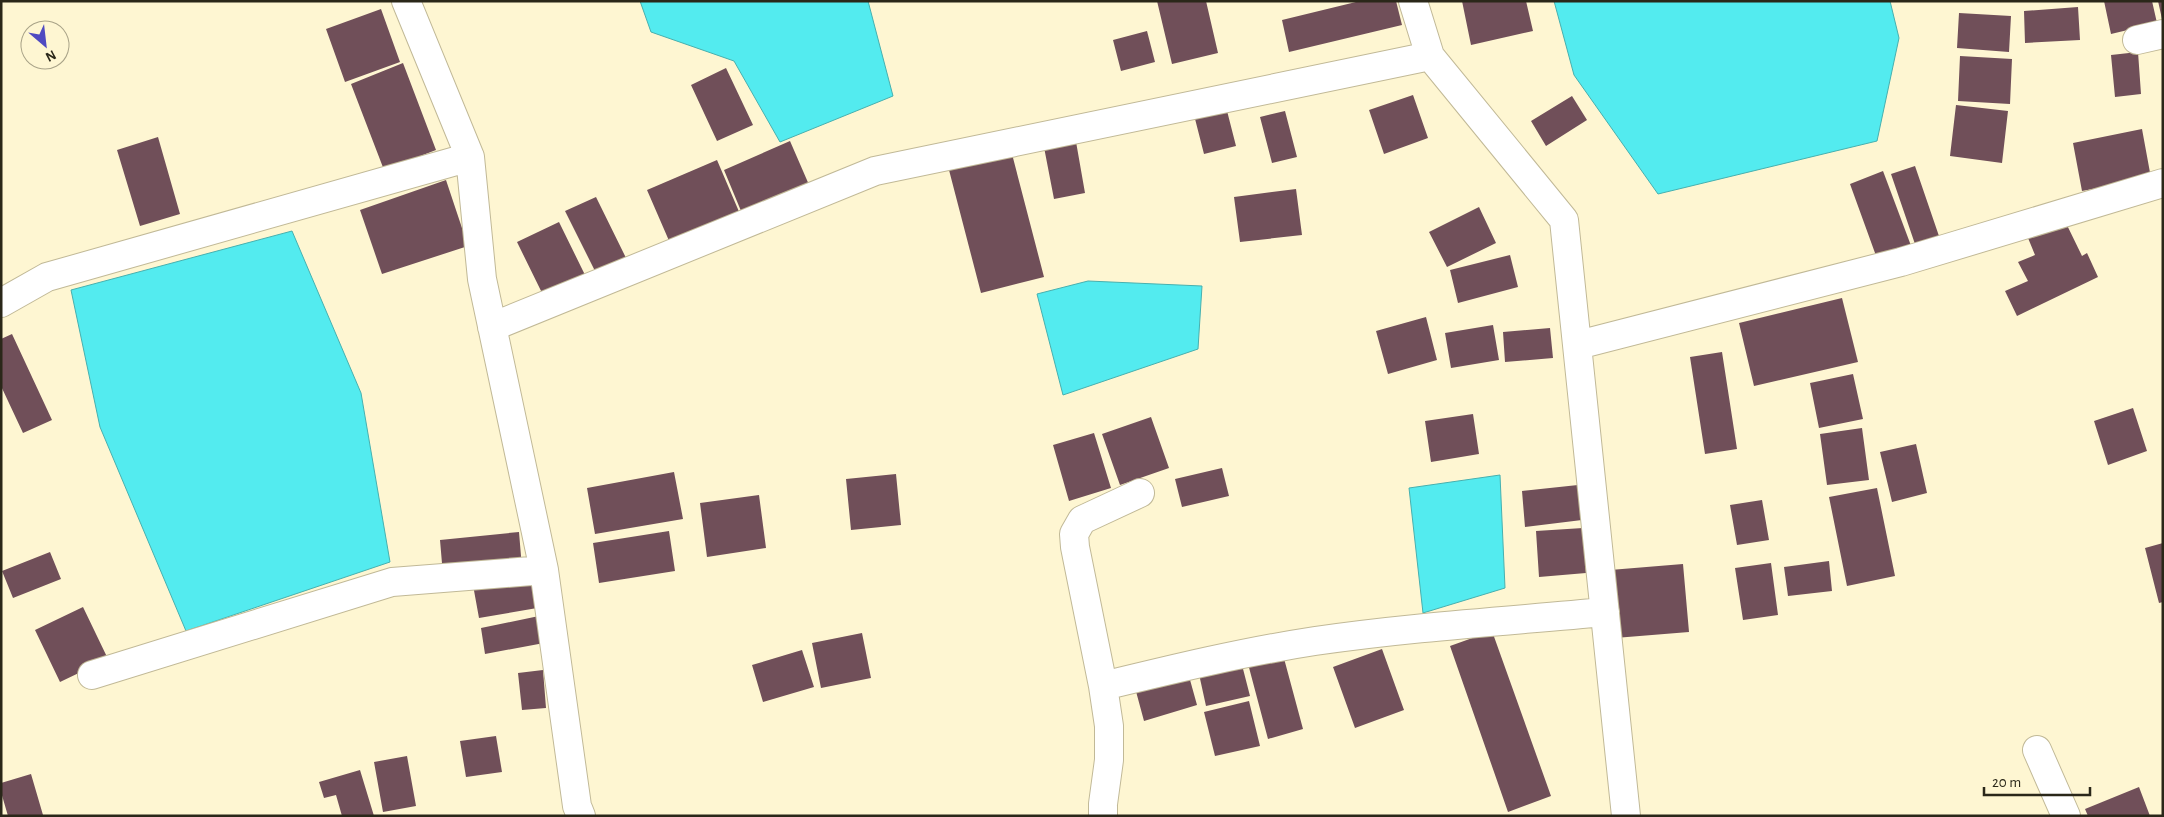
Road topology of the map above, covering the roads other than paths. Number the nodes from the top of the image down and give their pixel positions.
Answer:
1 (406, 1) edge
2 (1413, 1) edge
3 (1430, 56) junction
4 (470, 157) junction
5 (2163, 182) edge
6 (1, 304) edge
7 (492, 327) junction
8 (1578, 345) junction
9 (1140, 493) dead end
10 (544, 570) junction
11 (1605, 612) junction
12 (92, 675) dead end
13 (1103, 686) junction
14 (2037, 750) dead end
15 (581, 816) edge
16 (1104, 816) edge
17 (1626, 816) edge
18 (2066, 816) edge

1 - 4 street
2 - 3 street
3 - 7 street
3 - 8 street
4 - 6 street
4 - 7 street
5 - 8 street
7 - 10 street
8 - 11 street
9 - 13 street
10 - 12 street
10 - 15 street
11 - 13 street
11 - 17 street
13 - 16 street
14 - 18 street

